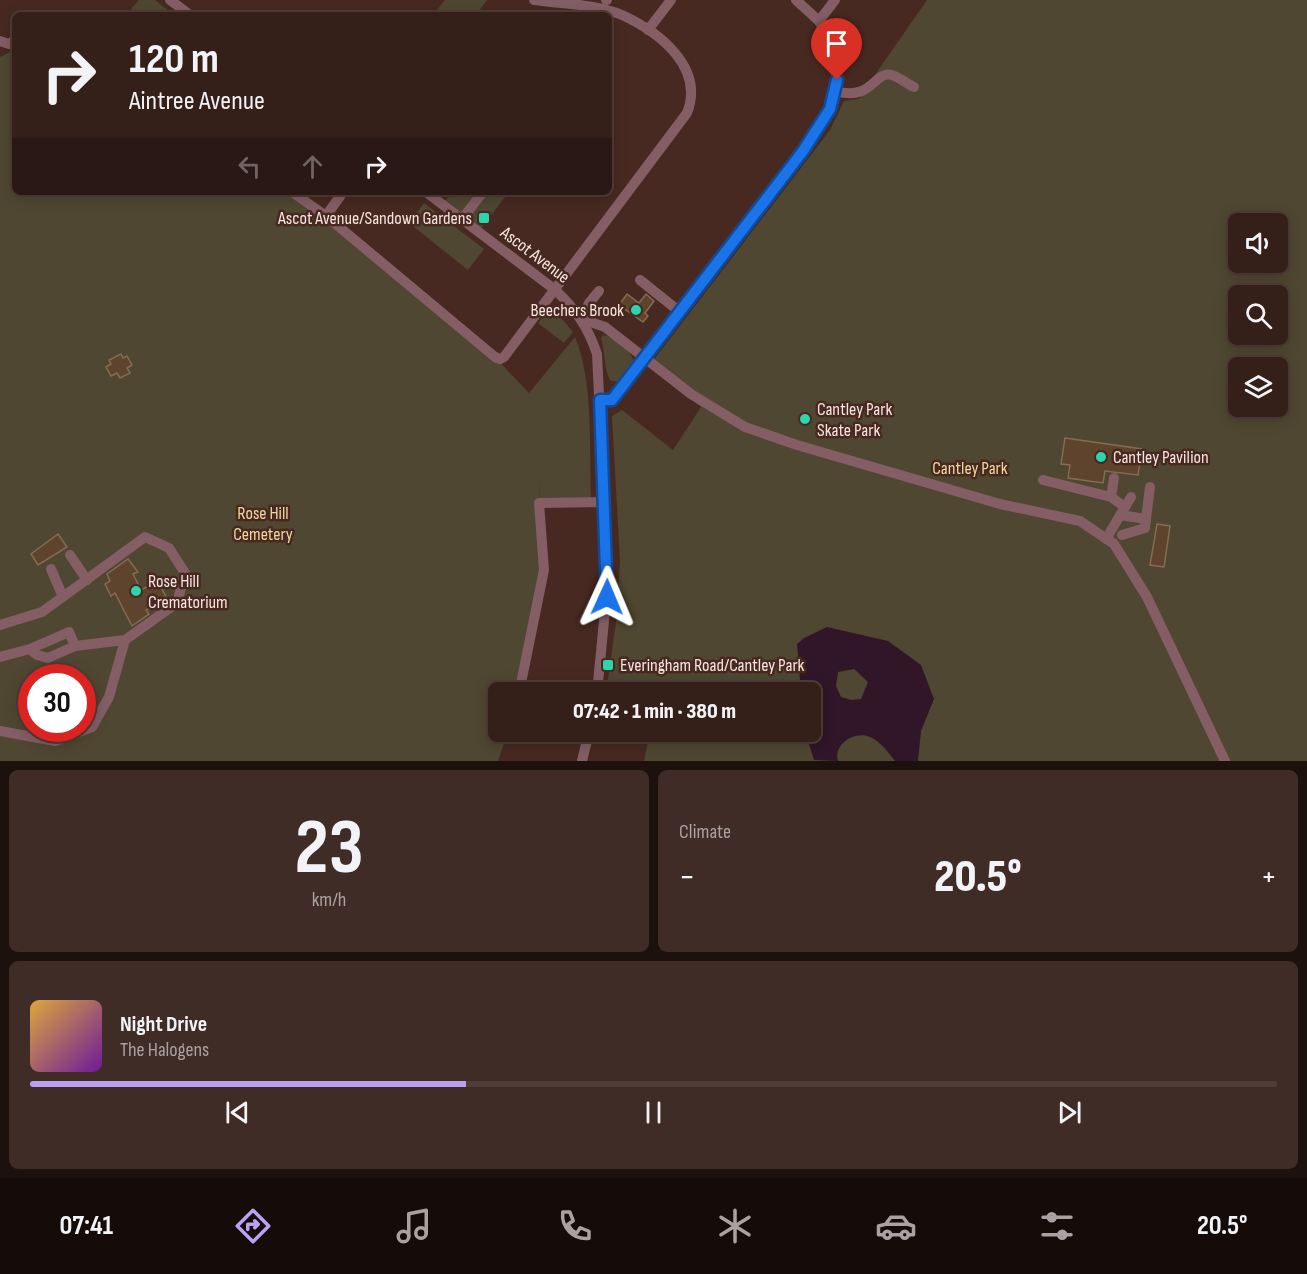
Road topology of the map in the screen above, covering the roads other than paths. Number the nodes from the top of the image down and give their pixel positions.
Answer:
1 (171, 0) edge
2 (534, 0) edge
3 (671, 0) edge
4 (796, 0) edge
5 (836, 0) edge
6 (606, 3) edge
7 (575, 10) edge
8 (186, 12) edge
9 (819, 21) junction
10 (648, 30) junction
11 (914, 87) dead end
12 (835, 91) junction
13 (296, 195) edge
14 (341, 195) edge
15 (430, 195) edge
16 (481, 195) edge
17 (326, 216) junction
18 (462, 219) junction
19 (640, 280) dead end
20 (554, 289) junction
21 (599, 291) dead end
22 (680, 312) junction
23 (582, 319) junction
24 (646, 357) junction
25 (600, 400) junction
26 (1114, 478) dead end
27 (1044, 480) dead end
28 (1150, 488) dead end
29 (1112, 497) junction
30 (605, 502) junction
31 (1126, 506) junction
32 (1146, 519) junction
33 (1122, 535) dead end
34 (1106, 539) junction
35 (70, 555) dead end
36 (51, 569) dead end
37 (87, 580) junction
38 (63, 597) junction
39 (42, 612) junction
40 (0, 625) edge
41 (0, 630) edge
42 (125, 640) junction
43 (75, 646) junction
44 (30, 649) junction
45 (0, 657) edge
46 (521, 682) edge
47 (598, 682) edge
48 (0, 731) edge
49 (587, 742) edge
50 (582, 761) edge
51 (1225, 761) edge

1 - 8 street
2 - 7 street
3 - 10 street
4 - 9 street
5 - 9 street
6 - 7 street
6 - 10 street
9 - 12 street
10 - 20 street
11 - 12 street
12 - 22 street
13 - 17 street
14 - 17 street
15 - 18 street, Ascot Avenue
16 - 18 street
17 - 20 street
18 - 20 street, Ascot Avenue
19 - 22 street
20 - 23 street, Ascot Avenue
21 - 23 street
22 - 24 street
23 - 24 street
23 - 25 street, Ascot Avenue
24 - 25 street
24 - 34 street
25 - 30 street, Ascot Avenue
26 - 29 street
27 - 29 street
28 - 32 street
29 - 31 street
30 - 46 street
30 - 47 street, Ascot Avenue
31 - 32 street
31 - 34 street
32 - 33 street
34 - 51 street
35 - 37 street
36 - 38 street
37 - 38 street
37 - 42 street
38 - 39 street
39 - 40 street
39 - 41 street
42 - 43 street
42 - 48 street
43 - 44 street
43 - 44 street
44 - 45 street
49 - 50 street

